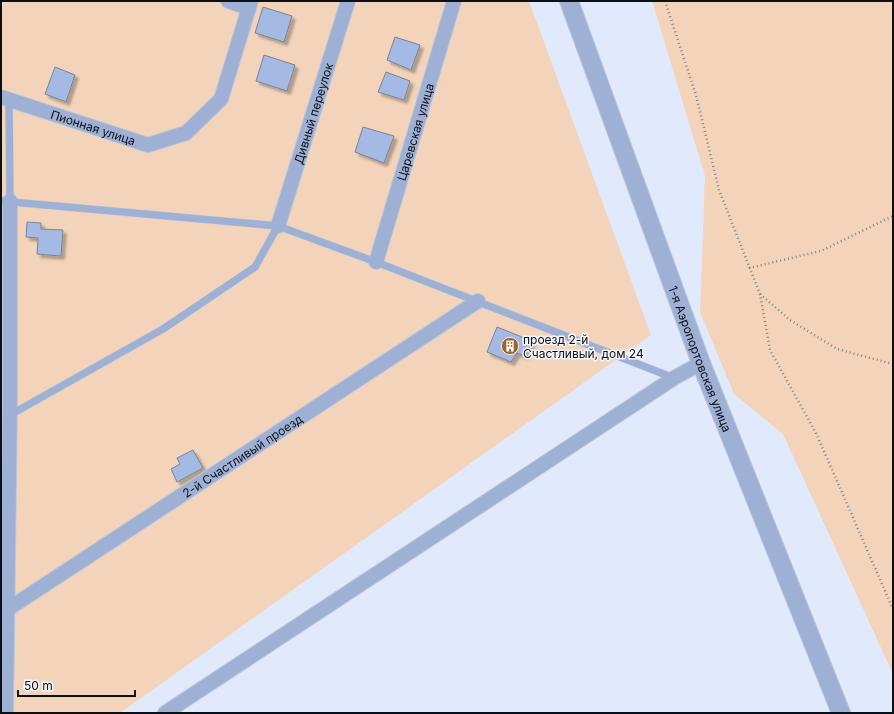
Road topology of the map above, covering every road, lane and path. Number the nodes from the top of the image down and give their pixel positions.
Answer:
1 (228, 1) edge
2 (348, 1) edge
3 (454, 1) edge
4 (569, 1) edge
5 (665, 1) edge
6 (250, 5) edge
7 (5, 98) edge
8 (5, 201) edge
9 (893, 216) edge
10 (278, 226) junction
11 (376, 262) junction
12 (749, 268) junction
13 (760, 294) junction
14 (478, 302) junction
15 (701, 363) junction
16 (893, 364) edge
17 (674, 378) junction
18 (10, 415) junction
19 (893, 609) edge
20 (8, 610) junction
21 (6, 713) edge
22 (165, 713) edge
23 (841, 713) edge

1 - 6 street
2 - 10 street, Дивный переулок
3 - 11 street, Царевская улица
4 - 15 street, 1-я Аэропортовская улица
5 - 12 path
6 - 7 street, Пионная улица
7 - 8 lane
8 - 10 lane
8 - 18 street
9 - 12 path
10 - 11 lane
10 - 18 lane
11 - 14 lane
12 - 13 path
13 - 16 path
13 - 19 path
14 - 17 lane
14 - 20 street, 2-й Счастливый проезд
15 - 17 street
15 - 23 street, 1-я Аэропортовская улица
17 - 22 street
18 - 20 street
20 - 21 street

